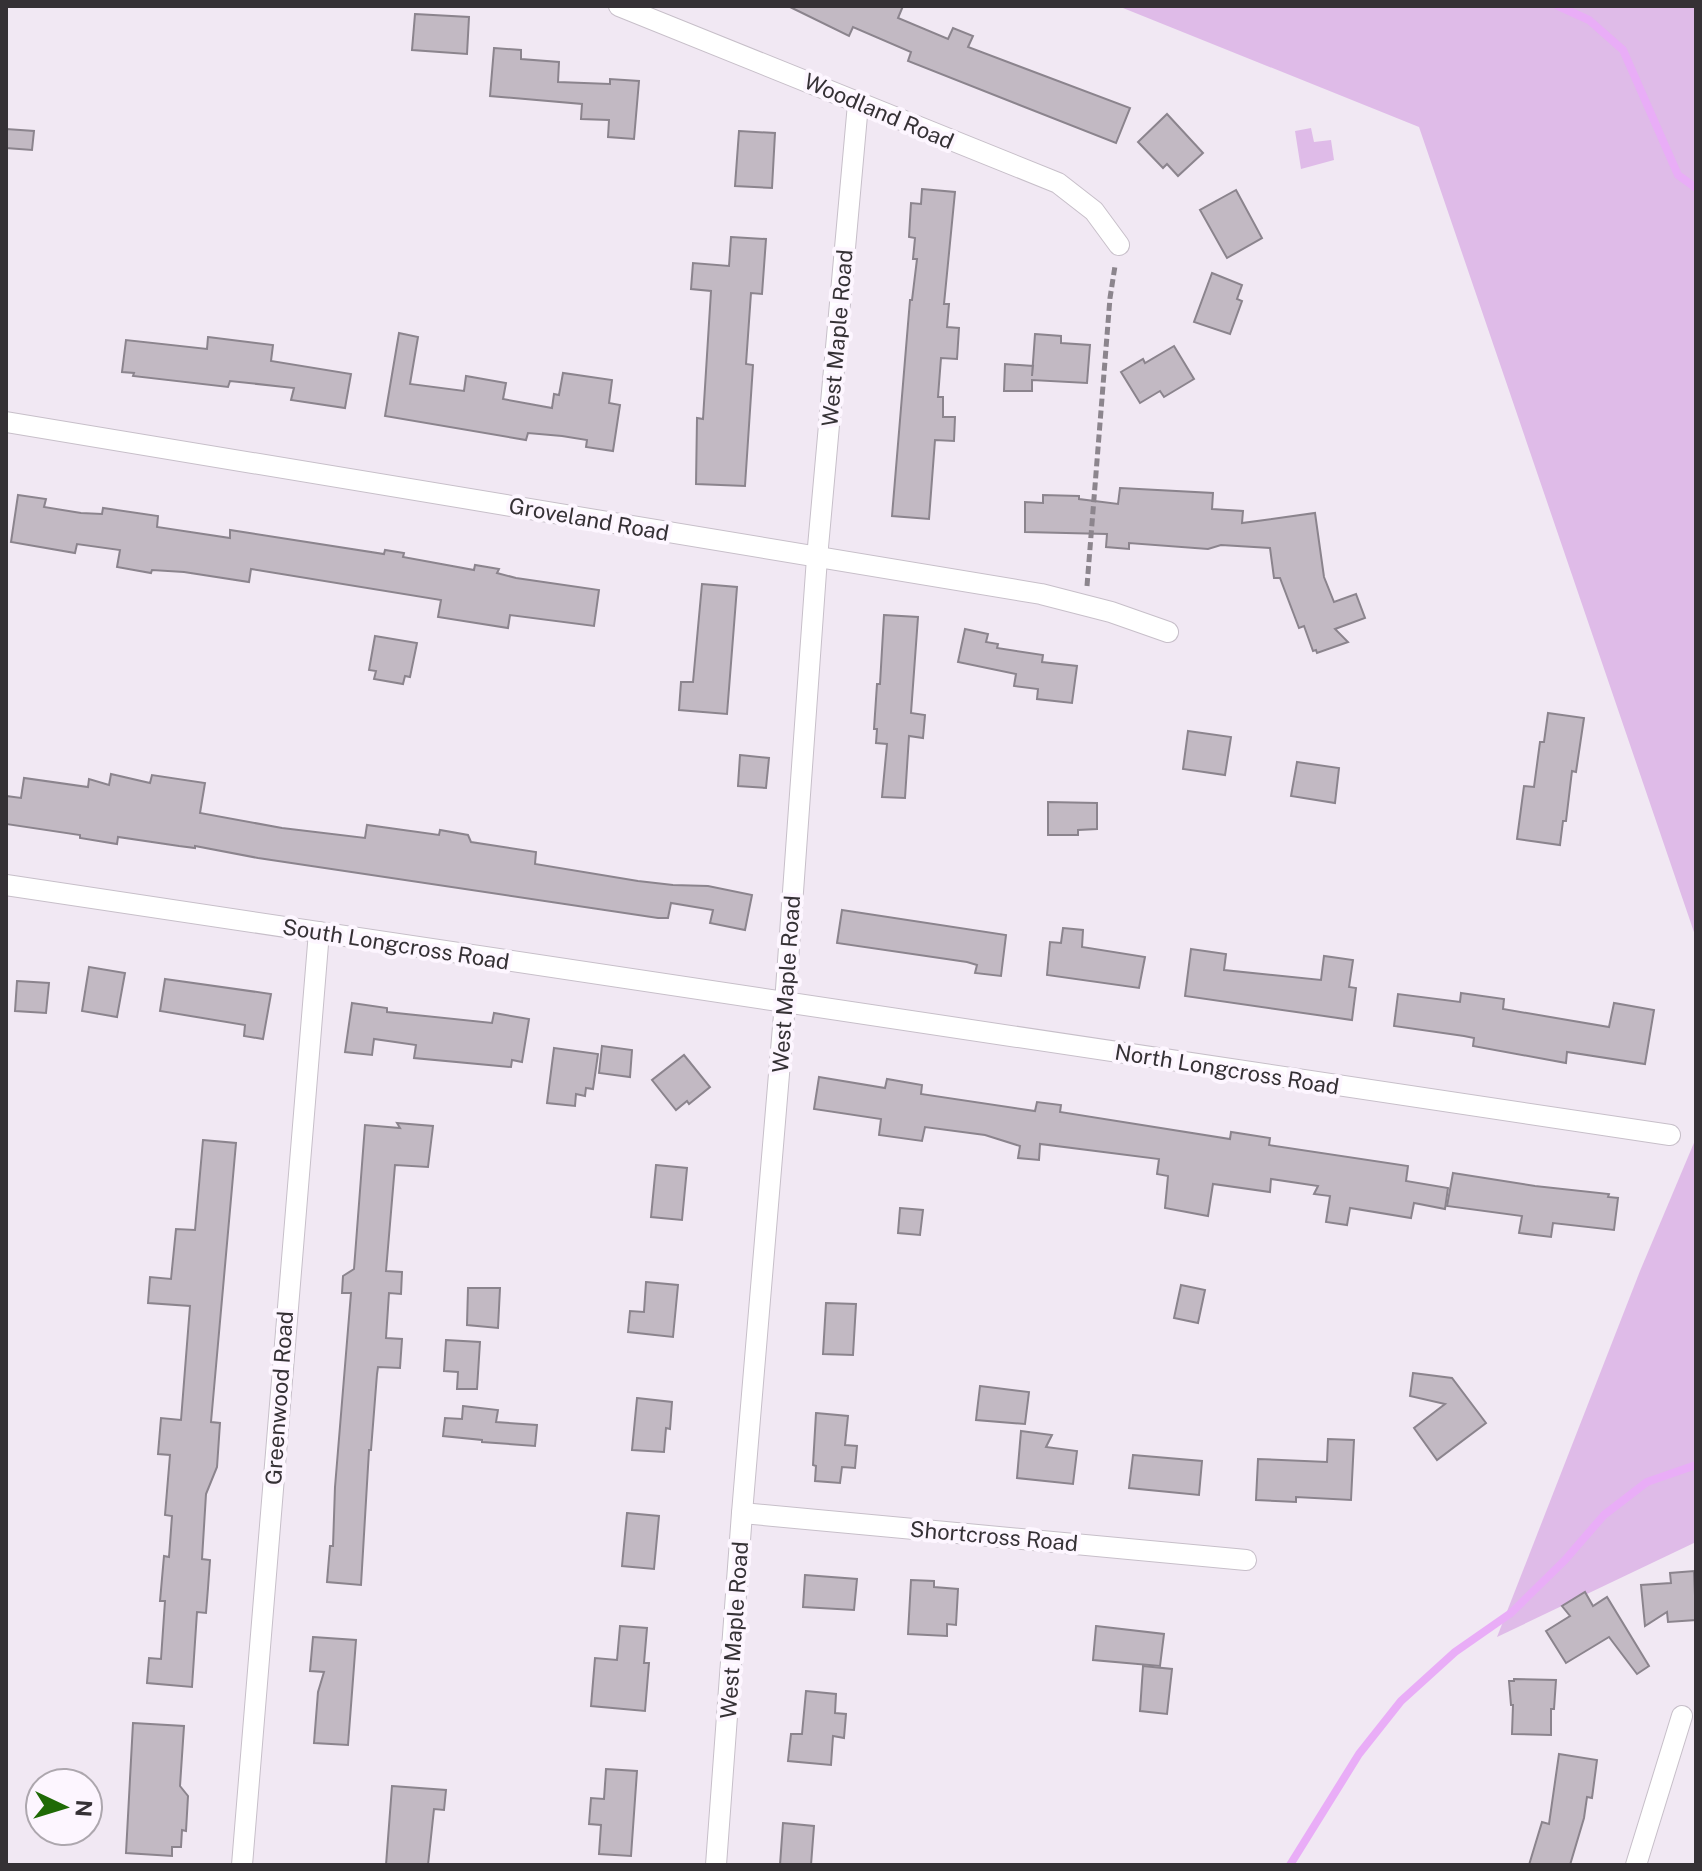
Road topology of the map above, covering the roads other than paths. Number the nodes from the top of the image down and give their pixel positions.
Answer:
1 (619, 6) edge
2 (858, 104) junction
3 (1119, 245) road end
4 (6, 422) edge
5 (817, 558) junction
6 (1168, 632) dead end
7 (6, 885) edge
8 (319, 932) junction
9 (785, 1003) junction
10 (1670, 1135) dead end
11 (742, 1513) junction
12 (1246, 1560) dead end
13 (1682, 1716) dead end
14 (242, 1865) edge
15 (716, 1865) edge
16 (1636, 1865) edge

1 - 2 street, Woodland Road
2 - 3 street, Woodland Road
2 - 5 street, West Maple Road
4 - 5 street, Groveland Road
5 - 6 street, Groveland Road
5 - 9 street, West Maple Road
7 - 8 street, South Longcross Road
8 - 9 street, South Longcross Road
8 - 14 street, Greenwood Road
9 - 10 street, North Longcross Road
9 - 11 street, West Maple Road
11 - 12 street, Shortcross Road
11 - 15 street, West Maple Road
13 - 16 street

